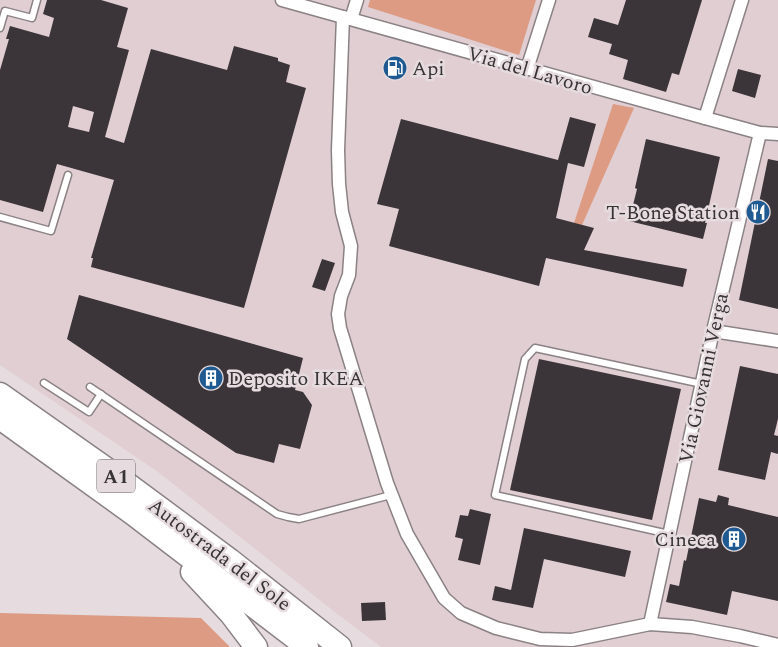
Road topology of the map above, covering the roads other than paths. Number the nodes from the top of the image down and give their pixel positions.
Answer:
1 (37, 0) edge
2 (282, 0) edge
3 (357, 0) edge
4 (549, 0) edge
5 (742, 0) edge
6 (347, 18) junction
7 (0, 28) edge
8 (527, 69) junction
9 (705, 118) junction
10 (760, 133) junction
11 (778, 134) edge
12 (68, 175) dead end
13 (0, 217) edge
14 (713, 331) junction
15 (778, 341) edge
16 (44, 383) dead end
17 (702, 384) junction
18 (90, 387) dead end
19 (0, 394) edge
20 (101, 394) junction
21 (0, 418) edge
22 (392, 495) junction
23 (132, 512) junction
24 (669, 534) junction
25 (650, 624) junction
26 (778, 645) edge
27 (256, 647) edge
28 (307, 647) edge
29 (340, 647) edge

1 - 7 lane
2 - 6 street, Via del Lavoro
3 - 6 street
4 - 8 street
5 - 9 street
6 - 8 street, Via del Lavoro
6 - 22 street
8 - 9 street, Via del Lavoro
9 - 10 street, Via del Lavoro
10 - 11 street, Via del Lavoro
10 - 14 street, Via Giovanni Verga
12 - 13 lane
14 - 15 street
14 - 17 street, Via Giovanni Verga
16 - 20 lane
17 - 24 street, Via Giovanni Verga
17 - 24 lane
18 - 20 lane
19 - 29 highway, Autostrada del Sole / A1
20 - 22 lane
21 - 23 highway, Autostrada del Sole / A1
22 - 25 street
23 - 27 highway
23 - 28 highway, Autostrada del Sole / A1
24 - 25 street, Via Giovanni Verga
25 - 26 street

